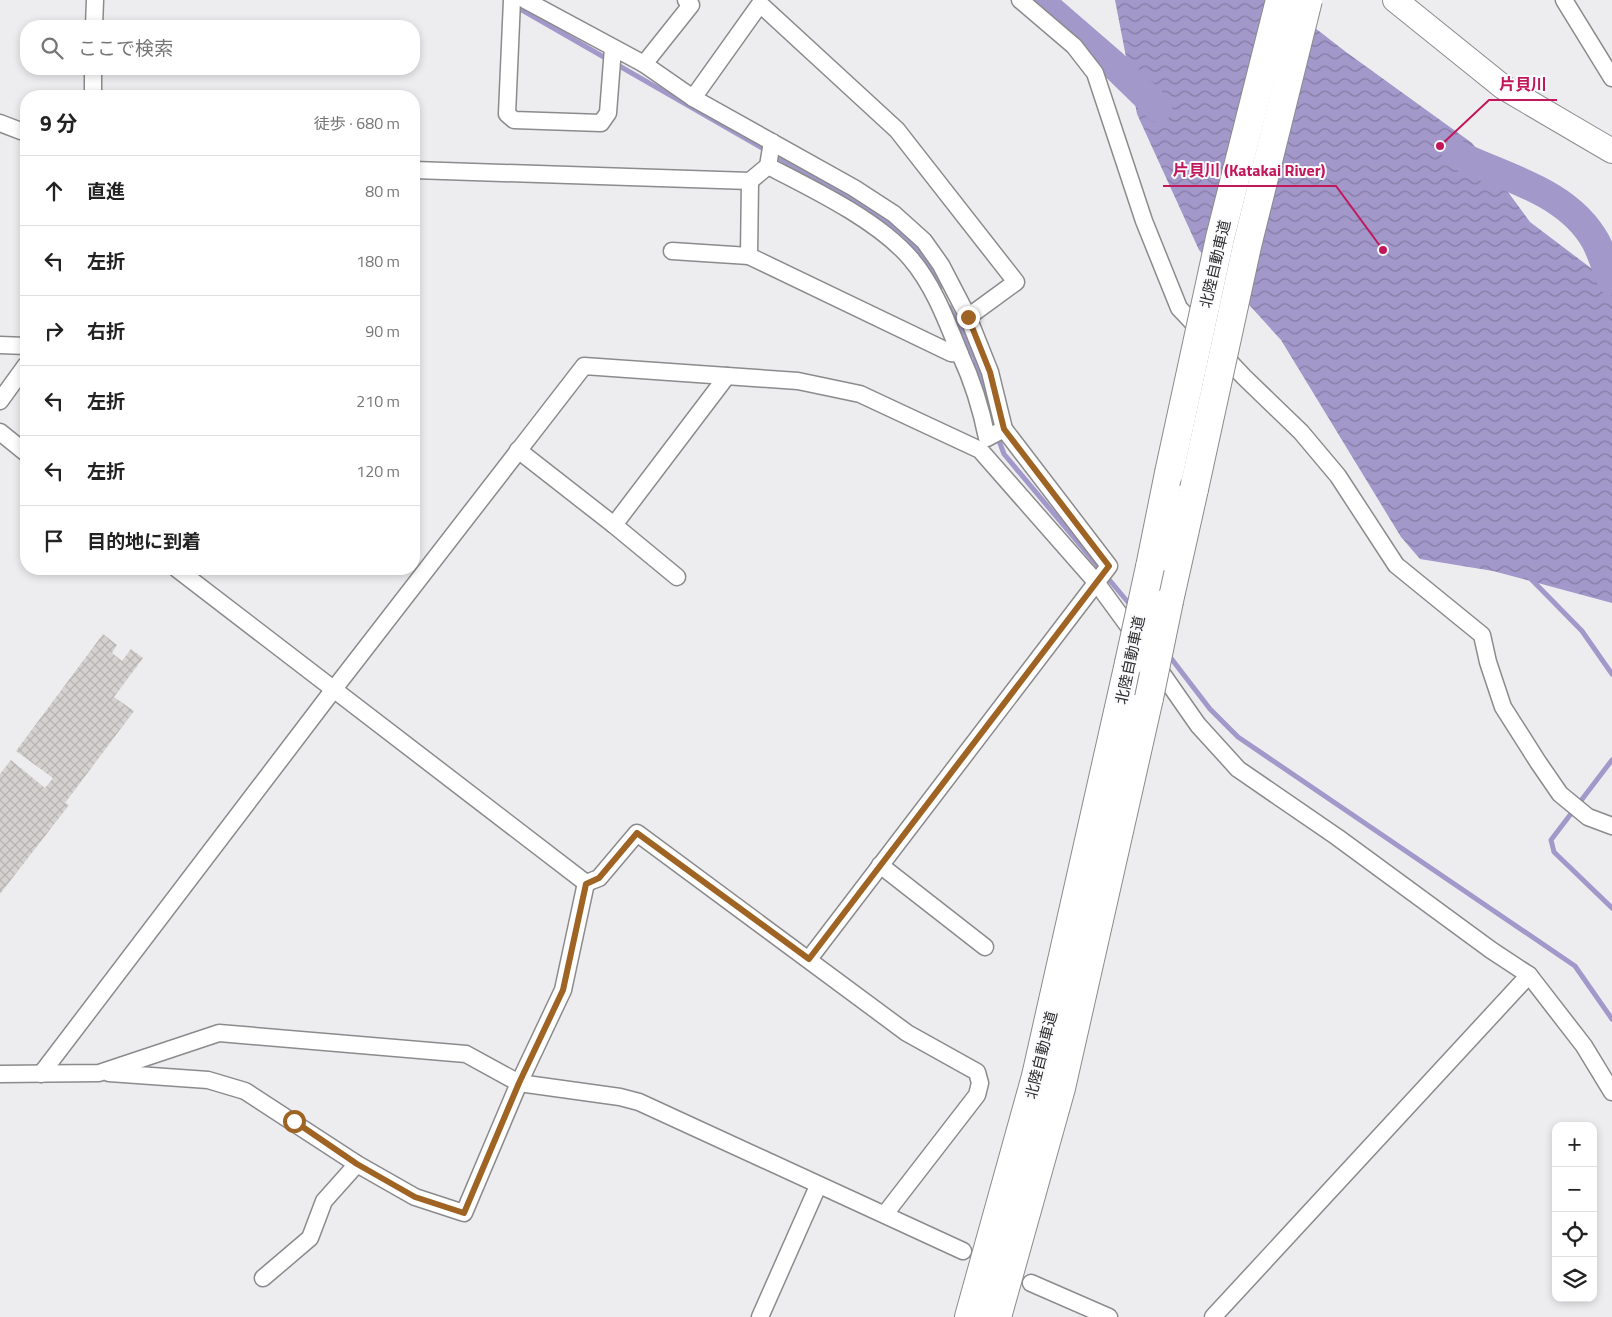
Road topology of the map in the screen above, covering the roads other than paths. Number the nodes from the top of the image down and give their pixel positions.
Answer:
1 (95, 0) edge
2 (512, 0) edge
3 (525, 0) edge
4 (686, 0) edge
5 (1020, 0) edge
6 (1280, 0) edge
7 (1308, 0) edge
8 (1395, 0) edge
9 (1564, 0) edge
10 (94, 20) edge
11 (613, 48) junction
12 (644, 64) junction
13 (93, 75) edge
14 (1612, 78) edge
15 (93, 90) edge
16 (693, 98) junction
17 (0, 123) edge
18 (20, 131) edge
19 (772, 142) junction
20 (1612, 151) edge
21 (768, 166) junction
22 (420, 170) edge
23 (750, 181) junction
24 (672, 251) dead end
25 (749, 256) junction
26 (968, 317) junction
27 (0, 345) edge
28 (20, 346) edge
29 (960, 354) junction
30 (20, 373) edge
31 (727, 376) junction
32 (0, 401) edge
33 (1004, 429) junction
34 (0, 432) edge
35 (983, 444) junction
36 (20, 448) edge
37 (518, 450) junction
38 (614, 525) junction
39 (185, 575) edge
40 (677, 577) dead end
41 (1096, 582) junction
42 (334, 689) junction
43 (1612, 826) edge
44 (880, 865) junction
45 (586, 884) junction
46 (985, 947) dead end
47 (809, 959) junction
48 (1529, 975) junction
49 (99, 1073) junction
50 (0, 1074) edge
51 (41, 1074) junction
52 (519, 1083) junction
53 (1612, 1092) edge
54 (357, 1164) junction
55 (818, 1186) junction
56 (885, 1214) junction
57 (963, 1251) dead end
58 (263, 1278) dead end
59 (1031, 1283) dead end
60 (760, 1317) edge
61 (969, 1317) edge
62 (997, 1317) edge
63 (1109, 1317) edge
64 (1213, 1317) edge

1 - 10 street
2 - 11 street
3 - 11 street
4 - 12 street
5 - 43 street
6 - 61 highway, 北陸自動車道, bridge
7 - 62 highway, 北陸自動車道, bridge
8 - 20 main road
9 - 14 street
11 - 12 street
12 - 16 street
13 - 15 street
16 - 19 street
16 - 26 street
17 - 18 street
19 - 21 street
19 - 26 street
21 - 23 street
21 - 29 street
22 - 23 street
23 - 25 street
24 - 25 street
25 - 29 street
26 - 33 street
27 - 28 street
29 - 35 street
30 - 32 street
31 - 35 street
31 - 37 street
31 - 38 street
33 - 35 street
33 - 41 street
34 - 36 street
35 - 41 street
37 - 38 street
37 - 42 street
38 - 40 street
39 - 42 street
41 - 44 street
41 - 48 street
42 - 45 street
42 - 51 street
44 - 46 street
44 - 47 street
45 - 47 street
45 - 52 street
47 - 56 street
48 - 53 street
48 - 64 street
49 - 51 street
49 - 52 street
49 - 54 street
50 - 51 street
52 - 54 street
52 - 55 street
54 - 58 street
55 - 56 street
55 - 60 street
56 - 57 street
59 - 63 street

